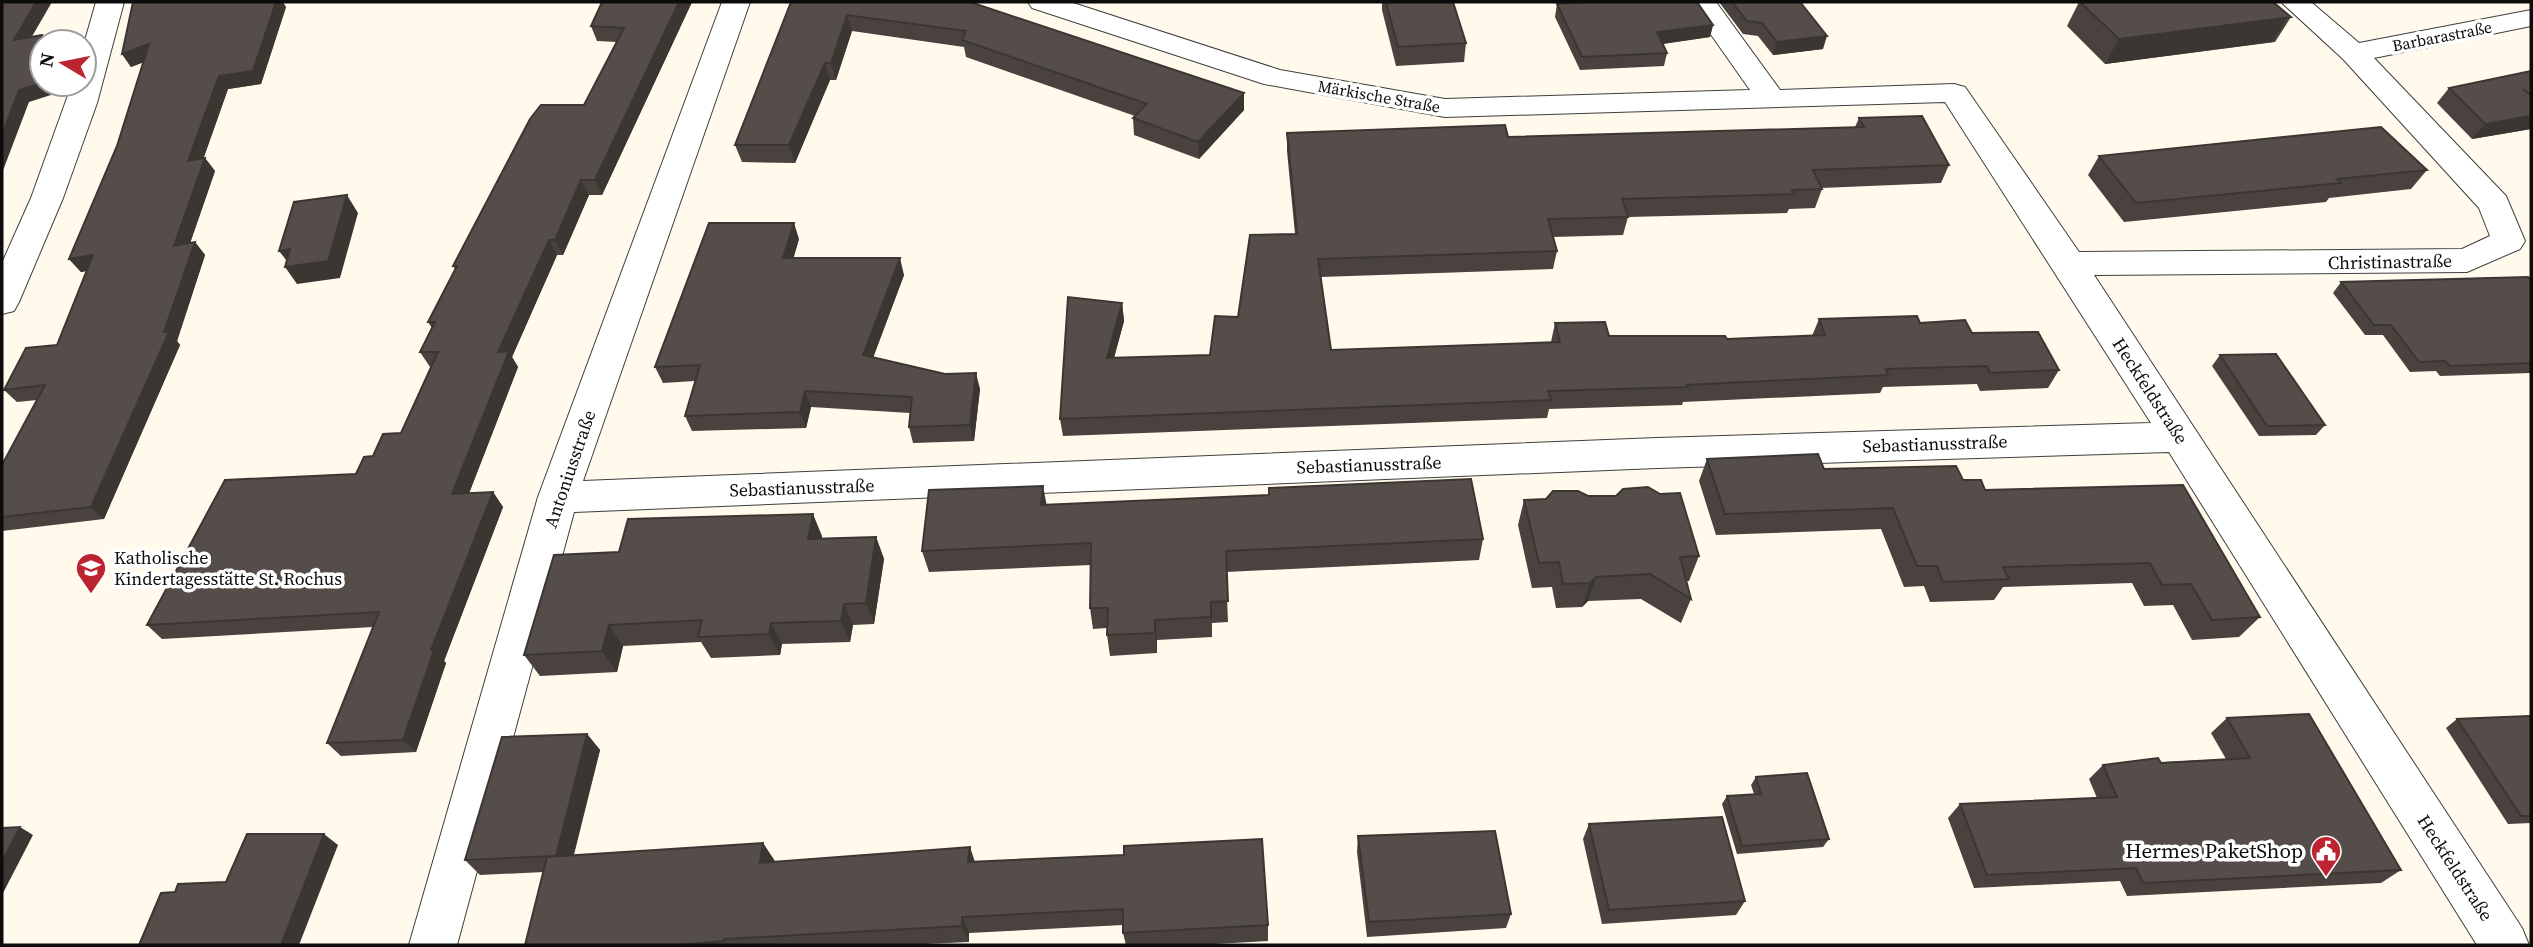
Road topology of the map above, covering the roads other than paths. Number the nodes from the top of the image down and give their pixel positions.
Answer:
1 (110, 2) edge
2 (736, 2) edge
3 (1042, 2) edge
4 (1702, 2) edge
5 (2295, 2) edge
6 (2531, 18) edge
7 (2353, 53) junction
8 (1771, 99) junction
9 (2069, 264) junction
10 (2, 302) edge
11 (2179, 437) junction
12 (558, 497) junction
13 (433, 945) edge
14 (2505, 945) edge

1 - 10 street
2 - 12 street, Antoniusstraße
3 - 8 street, Märkische Straße
4 - 8 street
5 - 7 street, Christinastraße
6 - 7 street, Barbarastraße
7 - 9 street, Christinastraße
8 - 9 street, Heckfeldstraße
9 - 11 street, Heckfeldstraße
11 - 12 street, Sebastianusstraße
11 - 14 street, Heckfeldstraße
12 - 13 street, Antoniusstraße

